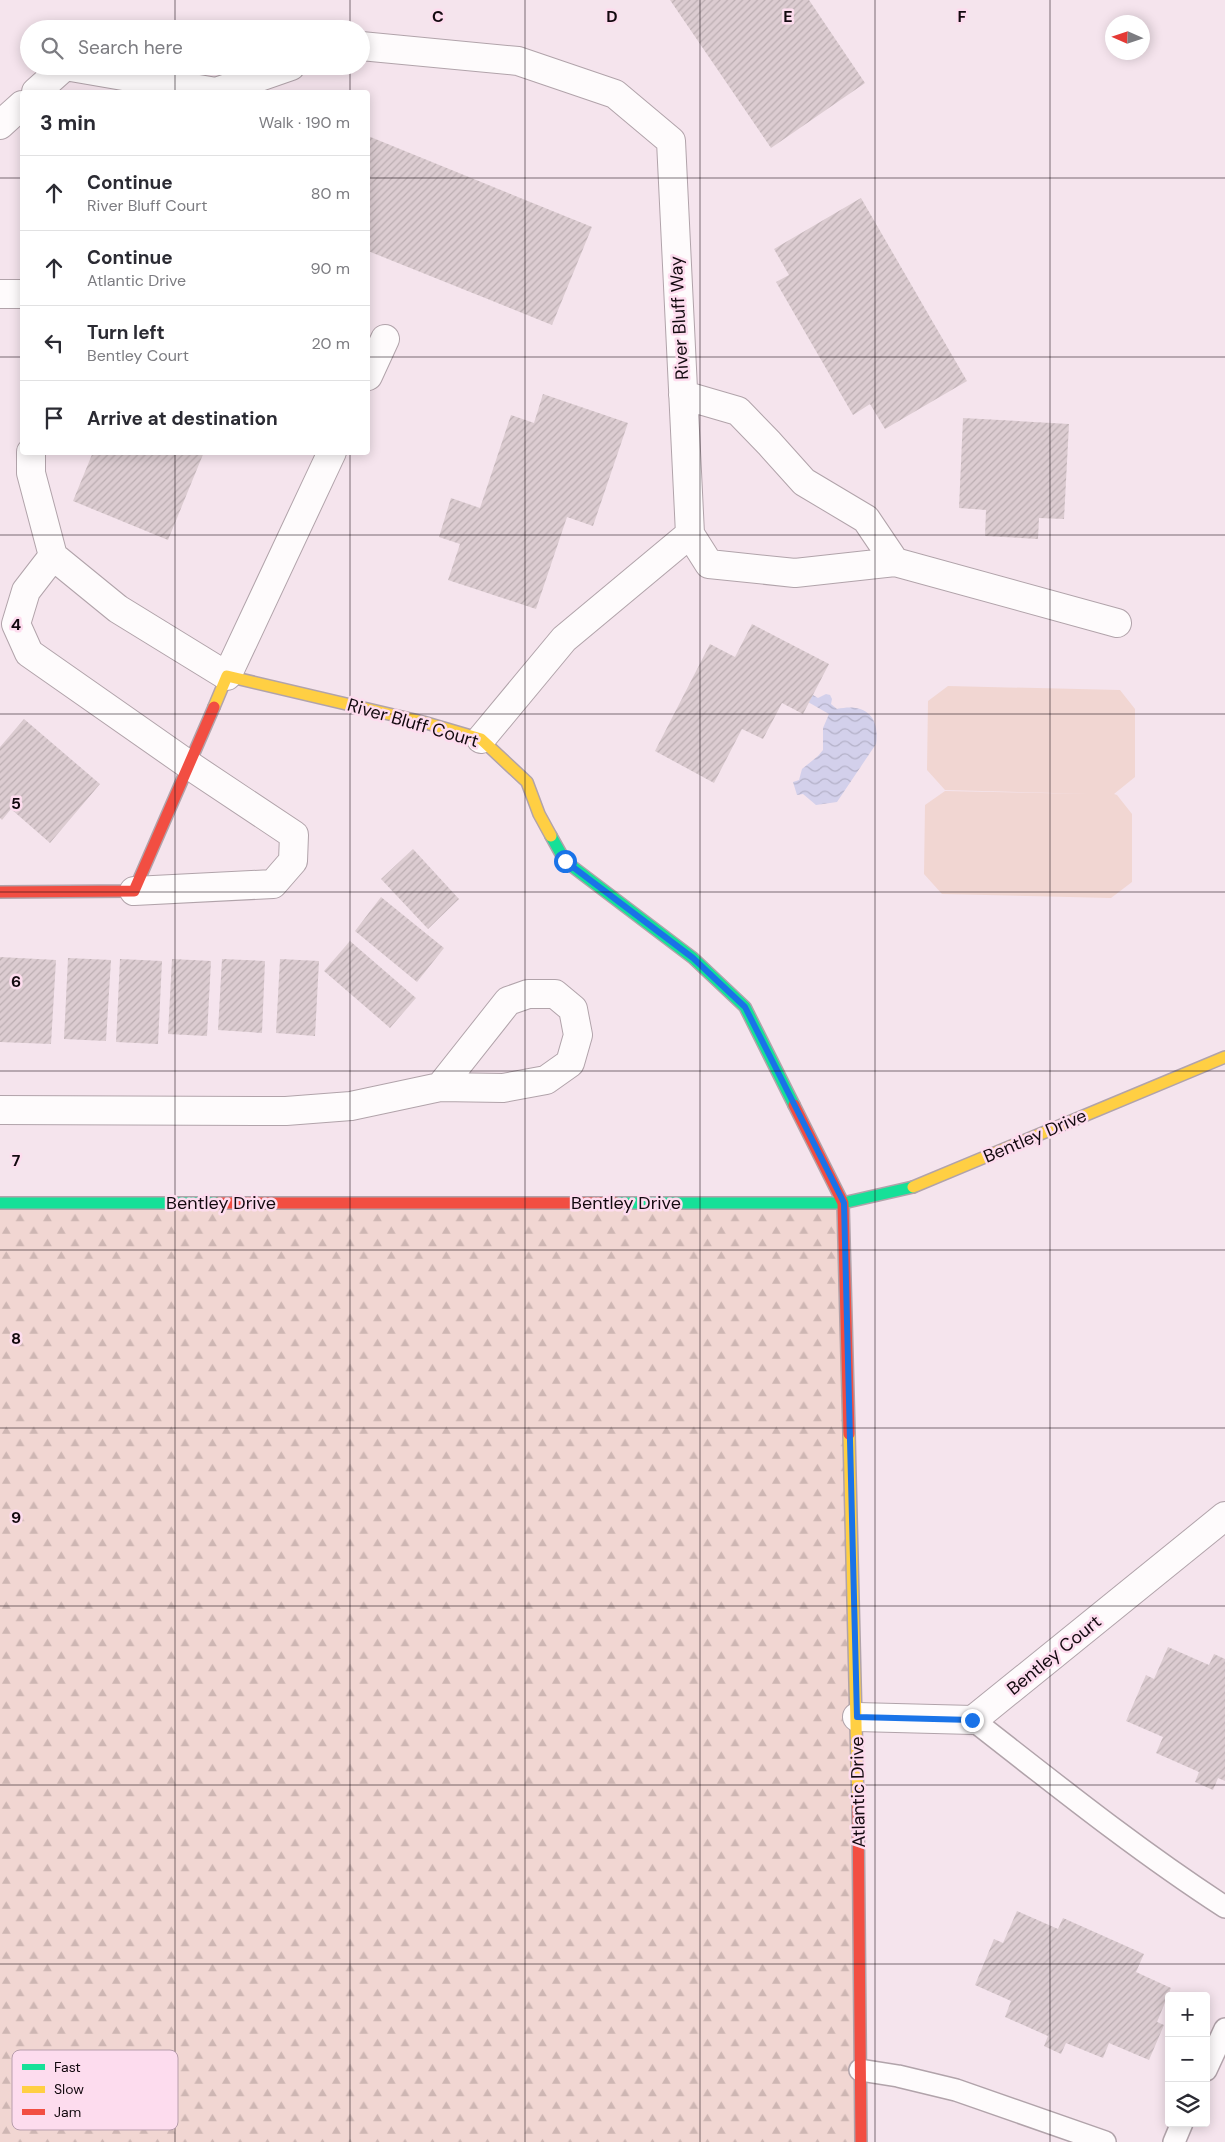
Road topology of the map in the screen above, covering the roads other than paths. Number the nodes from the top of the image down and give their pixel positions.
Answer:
1 (370, 47) edge
2 (55, 75) edge
3 (117, 75) edge
4 (265, 75) edge
5 (38, 90) edge
6 (204, 90) edge
7 (222, 90) edge
8 (20, 107) edge
9 (0, 125) edge
10 (0, 294) edge
11 (20, 294) edge
12 (385, 339) dead end
13 (370, 372) edge
14 (683, 395) junction
15 (31, 455) edge
16 (331, 455) edge
17 (690, 534) junction
18 (53, 556) junction
19 (895, 562) junction
20 (1117, 623) dead end
21 (227, 676) junction
22 (481, 738) junction
23 (189, 765) junction
24 (134, 891) junction
25 (0, 892) edge
26 (1225, 1057) edge
27 (440, 1087) junction
28 (0, 1110) edge
29 (0, 1202) edge
30 (844, 1203) junction
31 (1225, 1516) edge
32 (857, 1717) junction
33 (972, 1720) junction
34 (1225, 1906) edge
35 (1225, 2029) edge
36 (1210, 2061) edge
37 (860, 2070) junction
38 (1180, 2127) edge
39 (861, 2142) edge
40 (1105, 2142) edge
41 (1174, 2142) edge

1 - 14 street, River Bluff Way
2 - 5 street
3 - 6 street
4 - 7 street
8 - 9 street
10 - 11 street
12 - 13 street
14 - 17 street, River Bluff Way
14 - 19 street
15 - 18 street
16 - 21 street
17 - 19 street
17 - 22 street
18 - 21 street, River Bluff Court
18 - 23 street
19 - 20 street
21 - 22 street, River Bluff Court
21 - 23 street
22 - 30 street, River Bluff Court
23 - 24 street
23 - 24 street
24 - 25 street
26 - 30 street, Bentley Drive
27 - 27 street
27 - 28 street
29 - 30 street, Bentley Drive
30 - 32 street, Atlantic Drive
31 - 33 street, Bentley Court
32 - 33 street
32 - 37 street, Atlantic Drive
33 - 34 lane
35 - 36 lane
37 - 39 street, Atlantic Drive
37 - 40 lane
38 - 41 lane

